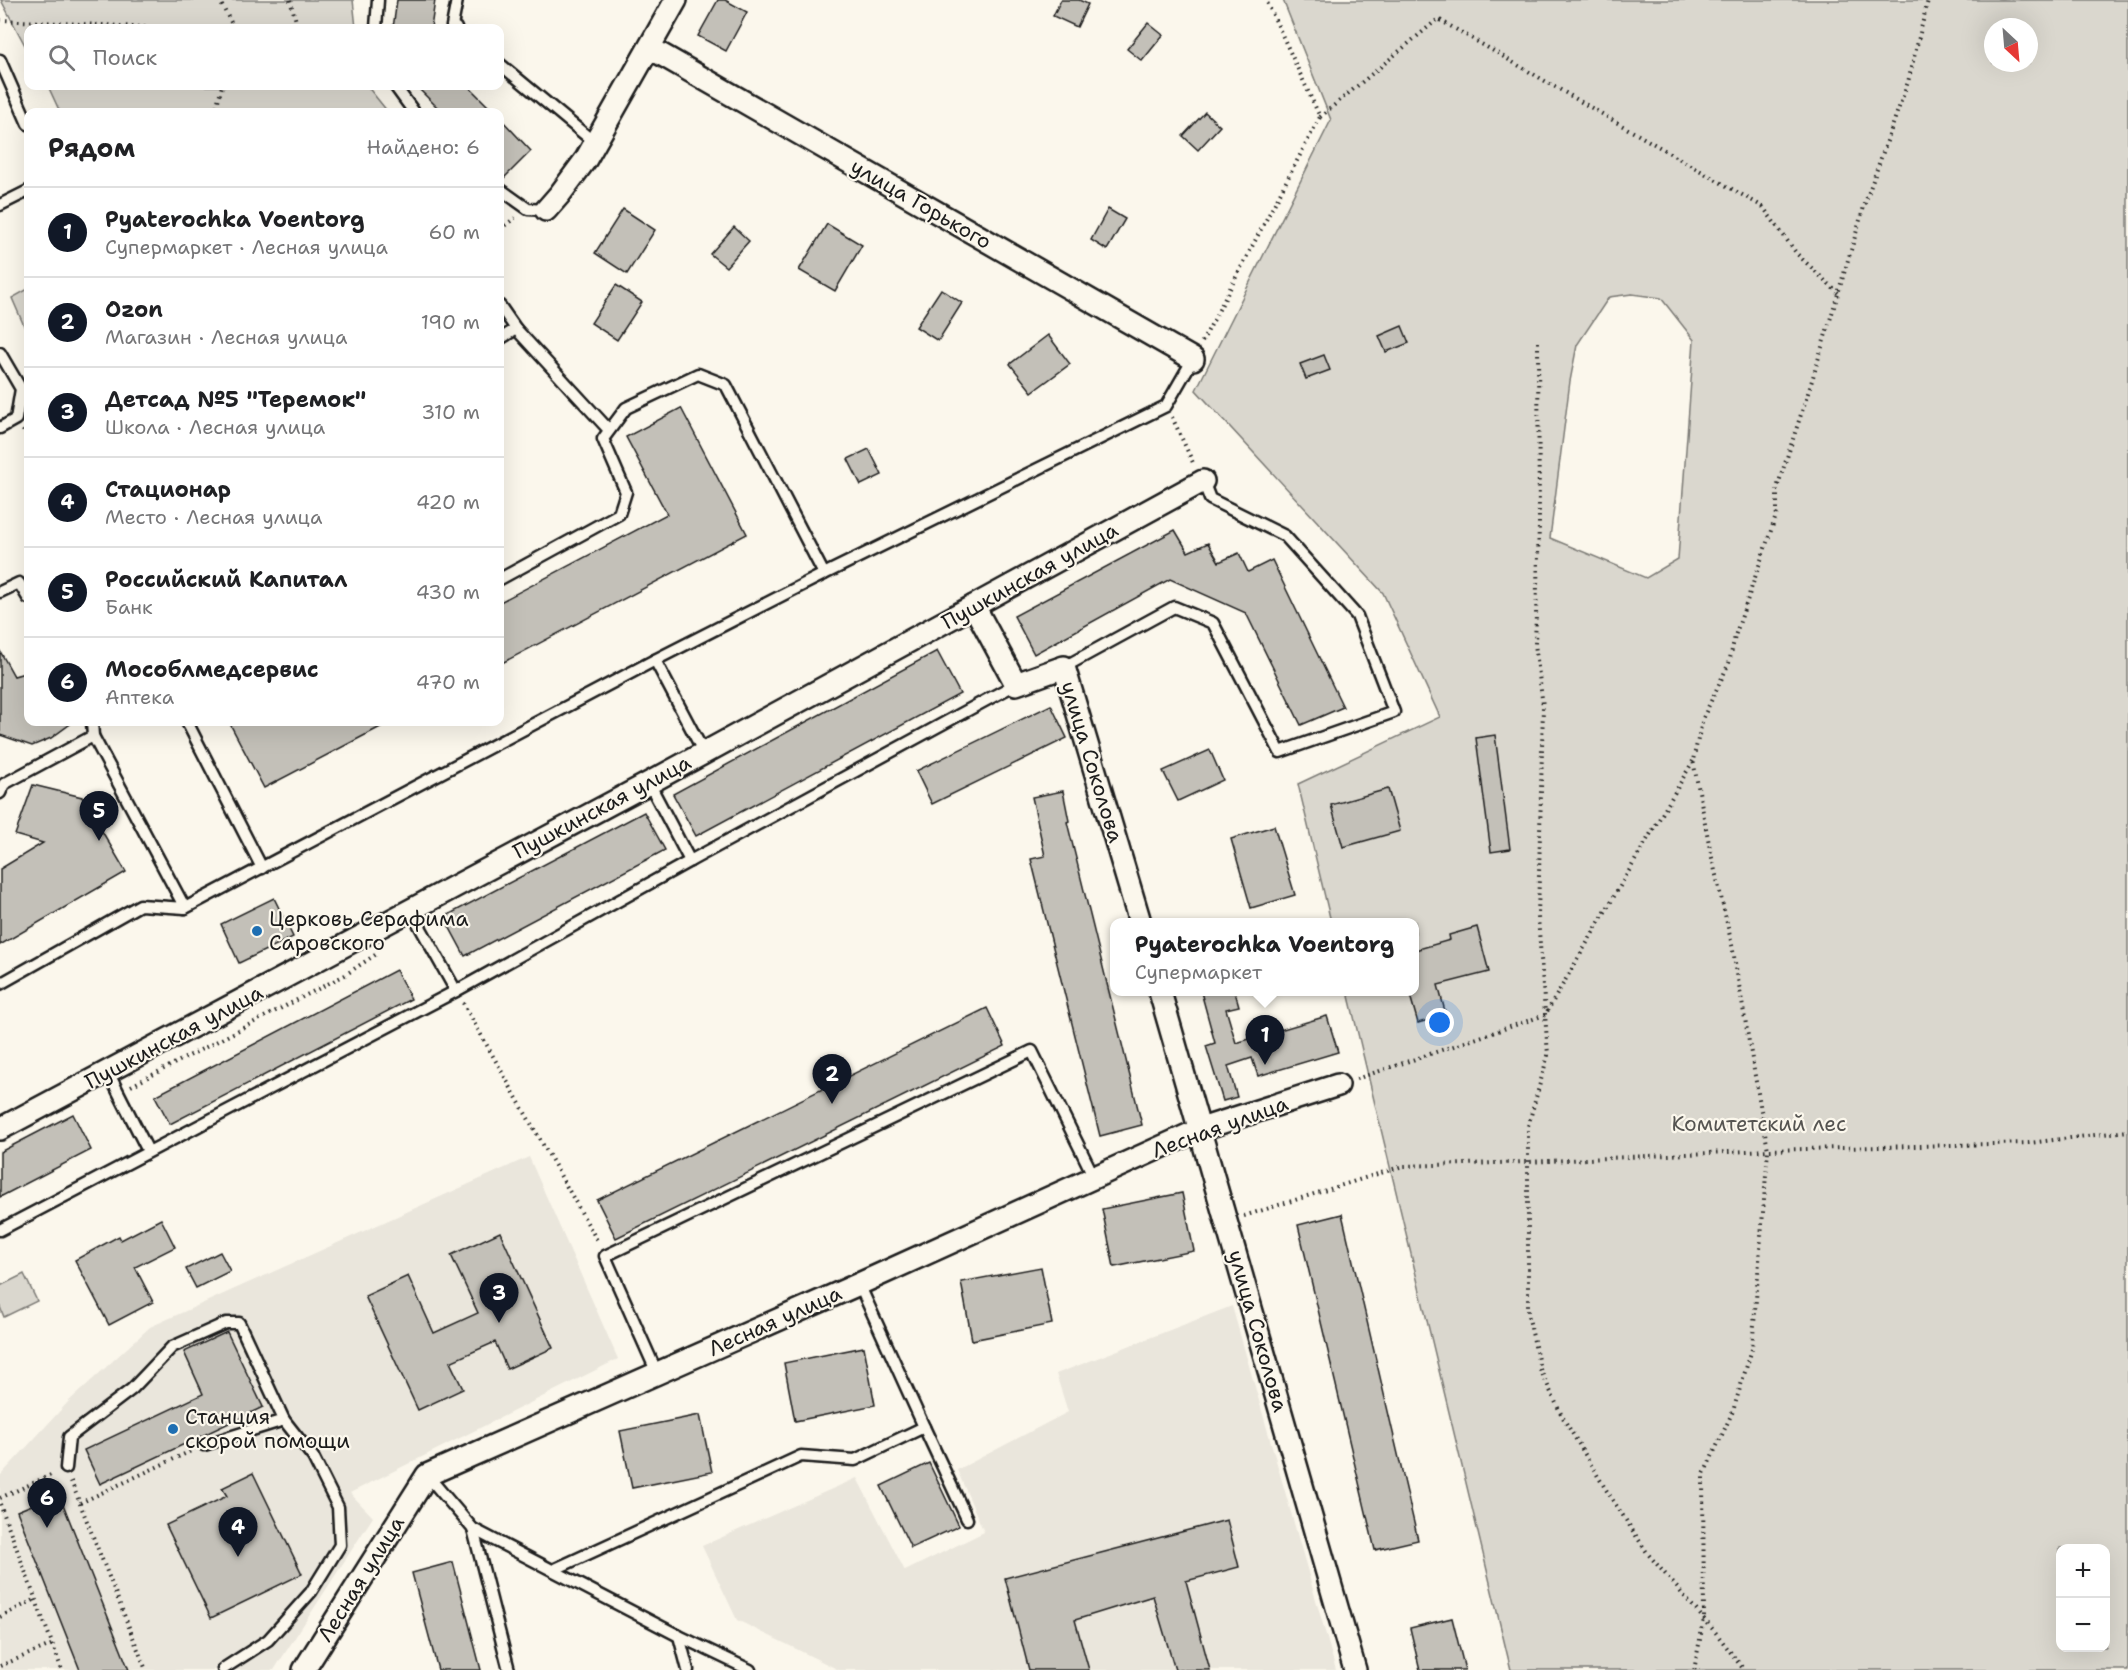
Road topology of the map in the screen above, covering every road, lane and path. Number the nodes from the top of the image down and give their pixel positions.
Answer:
1 (219, 0) edge
2 (290, 0) edge
3 (378, 0) edge
4 (457, 0) edge
5 (676, 0) edge
6 (1266, 0) edge
7 (1929, 0) edge
8 (0, 20) edge
9 (81, 24) edge
10 (232, 24) edge
11 (297, 24) edge
12 (376, 24) edge
13 (452, 24) edge
14 (650, 48) junction
15 (0, 60) edge
16 (504, 67) edge
17 (221, 90) edge
18 (398, 90) edge
19 (215, 108) edge
20 (411, 108) edge
21 (24, 115) edge
22 (1320, 117) junction
23 (595, 143) junction
24 (504, 192) edge
25 (24, 193) edge
26 (0, 205) edge
27 (546, 210) joint
28 (1838, 293) junction
29 (504, 312) edge
30 (516, 329) junction
31 (504, 336) edge
32 (1538, 342) dead end
33 (0, 353) edge
34 (1193, 359) junction
35 (1166, 406) junction
36 (0, 428) edge
37 (609, 430) junction
38 (1203, 482) junction
39 (824, 574) junction
40 (504, 577) edge
41 (24, 591) edge
42 (0, 592) edge
43 (974, 606) junction
44 (655, 660) junction
45 (1064, 667) junction
46 (1016, 684) junction
47 (92, 726) edge
48 (189, 726) edge
49 (93, 736) junction
50 (704, 753) junction
51 (1694, 760) junction
52 (649, 783) junction
53 (0, 793) edge
54 (690, 861) junction
55 (262, 868) junction
56 (185, 908) junction
57 (410, 909) junction
58 (1139, 918) edge
59 (0, 984) edge
60 (456, 990) junction
61 (1161, 996) edge
62 (1545, 1015) junction
63 (108, 1072) junction
64 (1338, 1085) joint
65 (0, 1129) edge
66 (1201, 1129) junction
67 (2128, 1131) edge
68 (1768, 1150) junction
69 (148, 1151) junction
70 (1528, 1162) junction
71 (1094, 1177) junction
72 (1227, 1221) junction
73 (0, 1230) edge
74 (605, 1256) junction
75 (860, 1284) junction
76 (657, 1373) junction
77 (284, 1420) junction
78 (924, 1427) junction
79 (204, 1445) joint
80 (66, 1468) junction
81 (427, 1475) junction
82 (0, 1498) edge
83 (80, 1503) junction
84 (0, 1504) edge
85 (967, 1519) dead end
86 (473, 1530) junction
87 (553, 1570) junction
88 (36, 1599) junction
89 (0, 1617) edge
90 (1704, 1619) junction
91 (679, 1636) junction
92 (52, 1644) junction
93 (0, 1666) edge
94 (223, 1669) edge
95 (62, 1670) edge
96 (146, 1670) edge
97 (304, 1670) edge
98 (509, 1670) edge
99 (688, 1670) edge
100 (750, 1670) edge
101 (1355, 1670) edge
102 (1694, 1670) edge
103 (1744, 1670) edge

1 - 10 path
2 - 11 path
3 - 12 lane
4 - 13 lane
5 - 14 street
6 - 22 path
7 - 28 path
8 - 9 path
14 - 23 street
14 - 34 street, улица Горького
15 - 21 lane
16 - 23 lane
17 - 19 path
18 - 20 lane
22 - 28 path
22 - 34 path
23 - 27 street
24 - 27 lane
25 - 26 lane
28 - 51 path
29 - 30 lane
30 - 31 lane
30 - 37 lane
32 - 62 path
33 - 36 lane
34 - 35 lane
35 - 38 path
35 - 39 lane
37 - 39 lane
37 - 40 lane
38 - 43 street, Пушкинская улица
38 - 45 lane
39 - 44 lane
41 - 42 lane
43 - 46 street
43 - 50 street, Пушкинская улица
44 - 50 lane
44 - 55 lane
45 - 46 street, улица Соколова
45 - 58 street, улица Соколова
46 - 54 lane
47 - 49 lane
48 - 55 lane
49 - 53 lane
49 - 56 lane
50 - 52 street, Пушкинская улица
51 - 62 path
51 - 68 path
52 - 54 lane
52 - 57 street, Пушкинская улица
54 - 60 lane
55 - 56 lane
56 - 59 lane
57 - 60 lane
57 - 63 street, Пушкинская улица
60 - 69 lane
60 - 74 path
61 - 66 street, улица Соколова
62 - 64 path
62 - 70 path
63 - 65 street, Пушкинская улица
63 - 69 lane
64 - 66 street, Лесная улица
66 - 71 street, Лесная улица
66 - 72 street, улица Соколова
67 - 68 path
68 - 70 path
68 - 90 path
69 - 73 lane
70 - 72 path
70 - 90 path
71 - 74 lane
71 - 75 street, Лесная улица
72 - 101 street, улица Соколова
74 - 76 lane
75 - 76 street, Лесная улица
75 - 78 lane
76 - 81 street, Лесная улица
77 - 79 lane
77 - 80 lane
77 - 94 lane
78 - 85 lane
78 - 87 lane
79 - 83 path
80 - 82 path
80 - 83 path
81 - 86 lane
81 - 97 street, Лесная улица
83 - 96 path
84 - 88 path
86 - 87 lane
86 - 98 lane
87 - 91 lane
88 - 89 path
88 - 92 path
90 - 102 path
90 - 103 path
91 - 99 lane
91 - 100 lane
92 - 93 path
92 - 95 path

